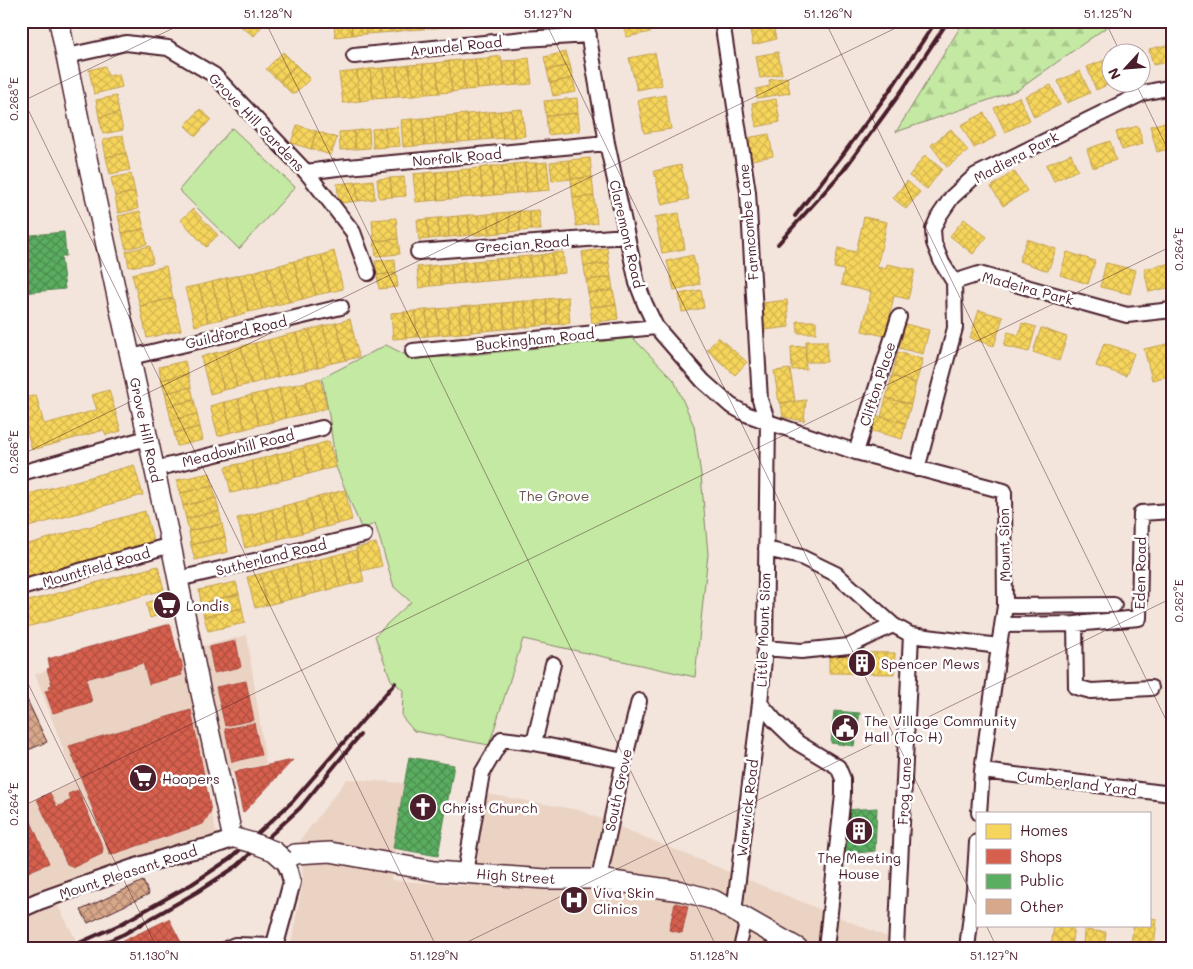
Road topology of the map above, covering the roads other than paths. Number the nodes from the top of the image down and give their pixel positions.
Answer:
1 (59, 21) edge
2 (586, 21) edge
3 (722, 21) edge
4 (589, 35) junction
5 (66, 56) junction
6 (354, 56) dead end
7 (1172, 88) edge
8 (607, 143) junction
9 (306, 172) junction
10 (626, 236) junction
11 (418, 252) dead end
12 (368, 273) dead end
13 (954, 282) junction
14 (341, 307) dead end
15 (1172, 310) edge
16 (898, 316) dead end
17 (656, 327) junction
18 (414, 351) dead end
19 (131, 357) junction
20 (768, 422) junction
21 (322, 428) dead end
22 (147, 438) junction
23 (856, 452) junction
24 (155, 469) junction
25 (918, 469) junction
26 (22, 472) edge
27 (1172, 511) edge
28 (364, 535) dead end
29 (171, 545) junction
30 (766, 549) junction
31 (178, 579) junction
32 (21, 588) edge
33 (1005, 606) junction
34 (1114, 606) dead end
35 (1075, 624) junction
36 (893, 625) junction
37 (1003, 625) junction
38 (911, 635) junction
39 (999, 646) junction
40 (765, 648) junction
41 (553, 664) dead end
42 (1151, 688) dead end
43 (639, 701) dead end
44 (760, 704) junction
45 (534, 743) junction
46 (624, 761) junction
47 (982, 771) junction
48 (1172, 794) edge
49 (979, 812) edge
50 (235, 838) junction
51 (976, 858) edge
52 (284, 860) junction
53 (465, 873) junction
54 (599, 879) junction
55 (21, 909) edge
56 (740, 915) junction
57 (274, 947) edge
58 (228, 948) edge
59 (739, 948) edge
60 (798, 948) edge
61 (826, 948) edge
62 (896, 948) edge
63 (967, 948) edge

1 - 5 main road, Grove Hill Road
2 - 4 street, Claremont Road
3 - 20 street, Farmcombe Lane
4 - 6 street, Arundel Road
4 - 8 street, Claremont Road
5 - 9 street, Grove Hill Gardens
5 - 19 main road, Grove Hill Road
7 - 13 street, Madiera Park
8 - 9 street, Norfolk Road
8 - 10 street, Claremont Road
9 - 12 street, Grove Hill Gardens
10 - 11 street, Grecian Road
10 - 17 street, Claremont Road
13 - 15 street, Madeira Park
13 - 25 street
14 - 19 street, Guildford Road
16 - 23 street, Clifton Place
17 - 18 street, Buckingham Road
17 - 20 street, Claremont Road
19 - 22 main road, Grove Hill Road
20 - 23 street, Mount Sion
20 - 30 street, Little Mount Sion
21 - 24 street, Meadowhill Road
22 - 24 main road, Grove Hill Road
22 - 26 street
23 - 25 street, Mount Sion
24 - 29 main road, Grove Hill Road
25 - 33 street, Mount Sion
27 - 35 street, Eden Road
28 - 31 street, Sutherland Road
29 - 31 main road, Grove Hill Road
29 - 32 street, Mountfield Road
30 - 36 street
30 - 40 street, Little Mount Sion
31 - 50 main road, Grove Hill Road
33 - 34 street
33 - 37 street, Mount Sion
35 - 37 street, Eden Road
35 - 42 street
36 - 38 street
36 - 40 street
37 - 39 street, Mount Sion
38 - 39 street
38 - 62 street, Frog Lane
39 - 47 street, Mount Sion
40 - 44 street, Little Mount Sion
41 - 45 street
43 - 46 street, South Grove
44 - 56 street, Warwick Road
44 - 61 street, Little Mount Sion
45 - 46 street
45 - 53 street
46 - 54 street, South Grove
47 - 48 street, Cumberland Yard
47 - 49 street, Mount Sion
50 - 52 main road, bridge
50 - 55 street, Mount Pleasant Road
51 - 63 street
52 - 53 main road, High Street
52 - 57 street
53 - 54 main road, High Street
54 - 56 main road, High Street
56 - 59 street
56 - 60 main road, High Street
57 - 58 street

